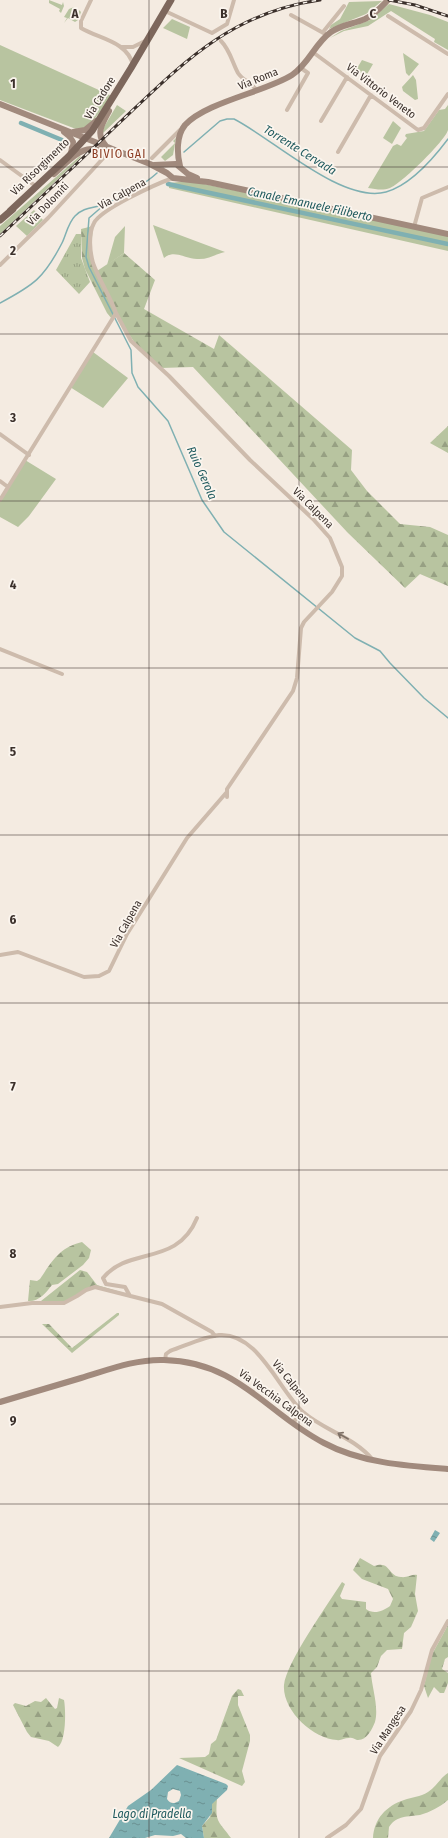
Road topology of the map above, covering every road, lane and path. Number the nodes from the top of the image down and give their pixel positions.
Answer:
1 (91, 0) edge
2 (171, 0) edge
3 (234, 0) edge
4 (388, 0) edge
5 (344, 6) dead end
6 (165, 11) junction
7 (291, 15) dead end
8 (388, 16) dead end
9 (325, 34) junction
10 (150, 36) junction
11 (222, 41) dead end
12 (122, 47) junction
13 (130, 47) junction
14 (314, 53) junction
15 (129, 54) junction
16 (448, 54) edge
17 (139, 56) junction
18 (132, 67) junction
19 (301, 68) junction
20 (347, 77) junction
21 (256, 90) junction
22 (448, 94) edge
23 (371, 95) junction
24 (0, 104) edge
25 (288, 110) dead end
26 (107, 111) junction
27 (321, 121) dead end
28 (185, 125) junction
29 (57, 128) junction
30 (70, 132) junction
31 (88, 139) junction
32 (108, 150) junction
33 (177, 150) junction
34 (338, 152) dead end
35 (68, 157) junction
36 (0, 161) edge
37 (151, 161) junction
38 (170, 165) junction
39 (180, 167) junction
40 (171, 176) junction
41 (48, 179) junction
42 (208, 182) junction
43 (37, 187) junction
44 (448, 187) edge
45 (0, 220) edge
46 (414, 227) junction
47 (448, 234) edge
48 (0, 265) edge
49 (115, 314) junction
50 (0, 434) edge
51 (28, 455) junction
52 (0, 481) edge
53 (8, 487) junction
54 (0, 500) edge
55 (0, 649) edge
56 (62, 674) dead end
57 (0, 955) edge
58 (197, 1218) dead end
59 (130, 1294) junction
60 (0, 1307) edge
61 (215, 1336) junction
62 (165, 1360) junction
63 (0, 1402) edge
64 (302, 1411) junction
65 (293, 1423) junction
66 (373, 1460) junction
67 (448, 1469) edge
68 (448, 1621) edge
69 (327, 1838) edge

1 - 12 street
2 - 6 main road, Via Cadore
3 - 6 street
4 - 9 street, Via Roma
5 - 9 street, Via Roma
6 - 10 main road, Via Cadore
7 - 9 street
8 - 16 street
9 - 14 street, Via Roma
10 - 13 street
10 - 17 main road, Via Cadore
11 - 21 street
12 - 13 street
12 - 15 street
13 - 17 street
14 - 19 street, Via Roma
14 - 20 street, Via Vittorio Veneto
15 - 17 street
15 - 18 street
17 - 18 main road, Via Cadore
18 - 26 main road, Via Cadore
19 - 21 street, Via Roma
19 - 25 street
20 - 23 street, Via Vittorio Veneto
20 - 27 street
21 - 28 street, Via Roma
22 - 23 street, Via Vittorio Veneto
23 - 34 street
24 - 29 street
26 - 30 street
26 - 31 main road, Via Cadore
26 - 32 street
28 - 33 street
28 - 37 street, Via Roma
29 - 30 street
29 - 35 street
30 - 31 street
31 - 32 street
31 - 35 main road, Via Risorgimento
31 - 41 main road, Via Risorgimento
32 - 37 street
32 - 41 street, Via Risorgimento
32 - 48 street, Via Dolomiti
33 - 38 street
33 - 39 street
35 - 43 main road, Via Risorgimento
36 - 43 street
37 - 38 street
37 - 40 street
38 - 39 street
38 - 40 street
39 - 40 street
39 - 42 street
40 - 42 street
40 - 49 street, Via Calpena
41 - 43 main road, Via Risorgimento
42 - 46 street
43 - 45 main road, Via Risorgimento
44 - 46 street
46 - 47 street
49 - 51 street
49 - 57 street, Via Calpena
50 - 51 street
51 - 53 street
52 - 53 street
53 - 54 street
55 - 56 street
58 - 59 street
59 - 60 street
59 - 61 street
61 - 62 street, Via Calpena
61 - 64 street, Via Calpena
62 - 63 street, Via Vecchia Calpena
62 - 65 street, Via Vecchia Calpena
64 - 65 street
66 -> 64 street, Via Calpena
65 - 66 street, Via Vecchia Calpena
66 - 67 street, Via Vecchia Calpena
68 - 69 street, Via Mangesa

